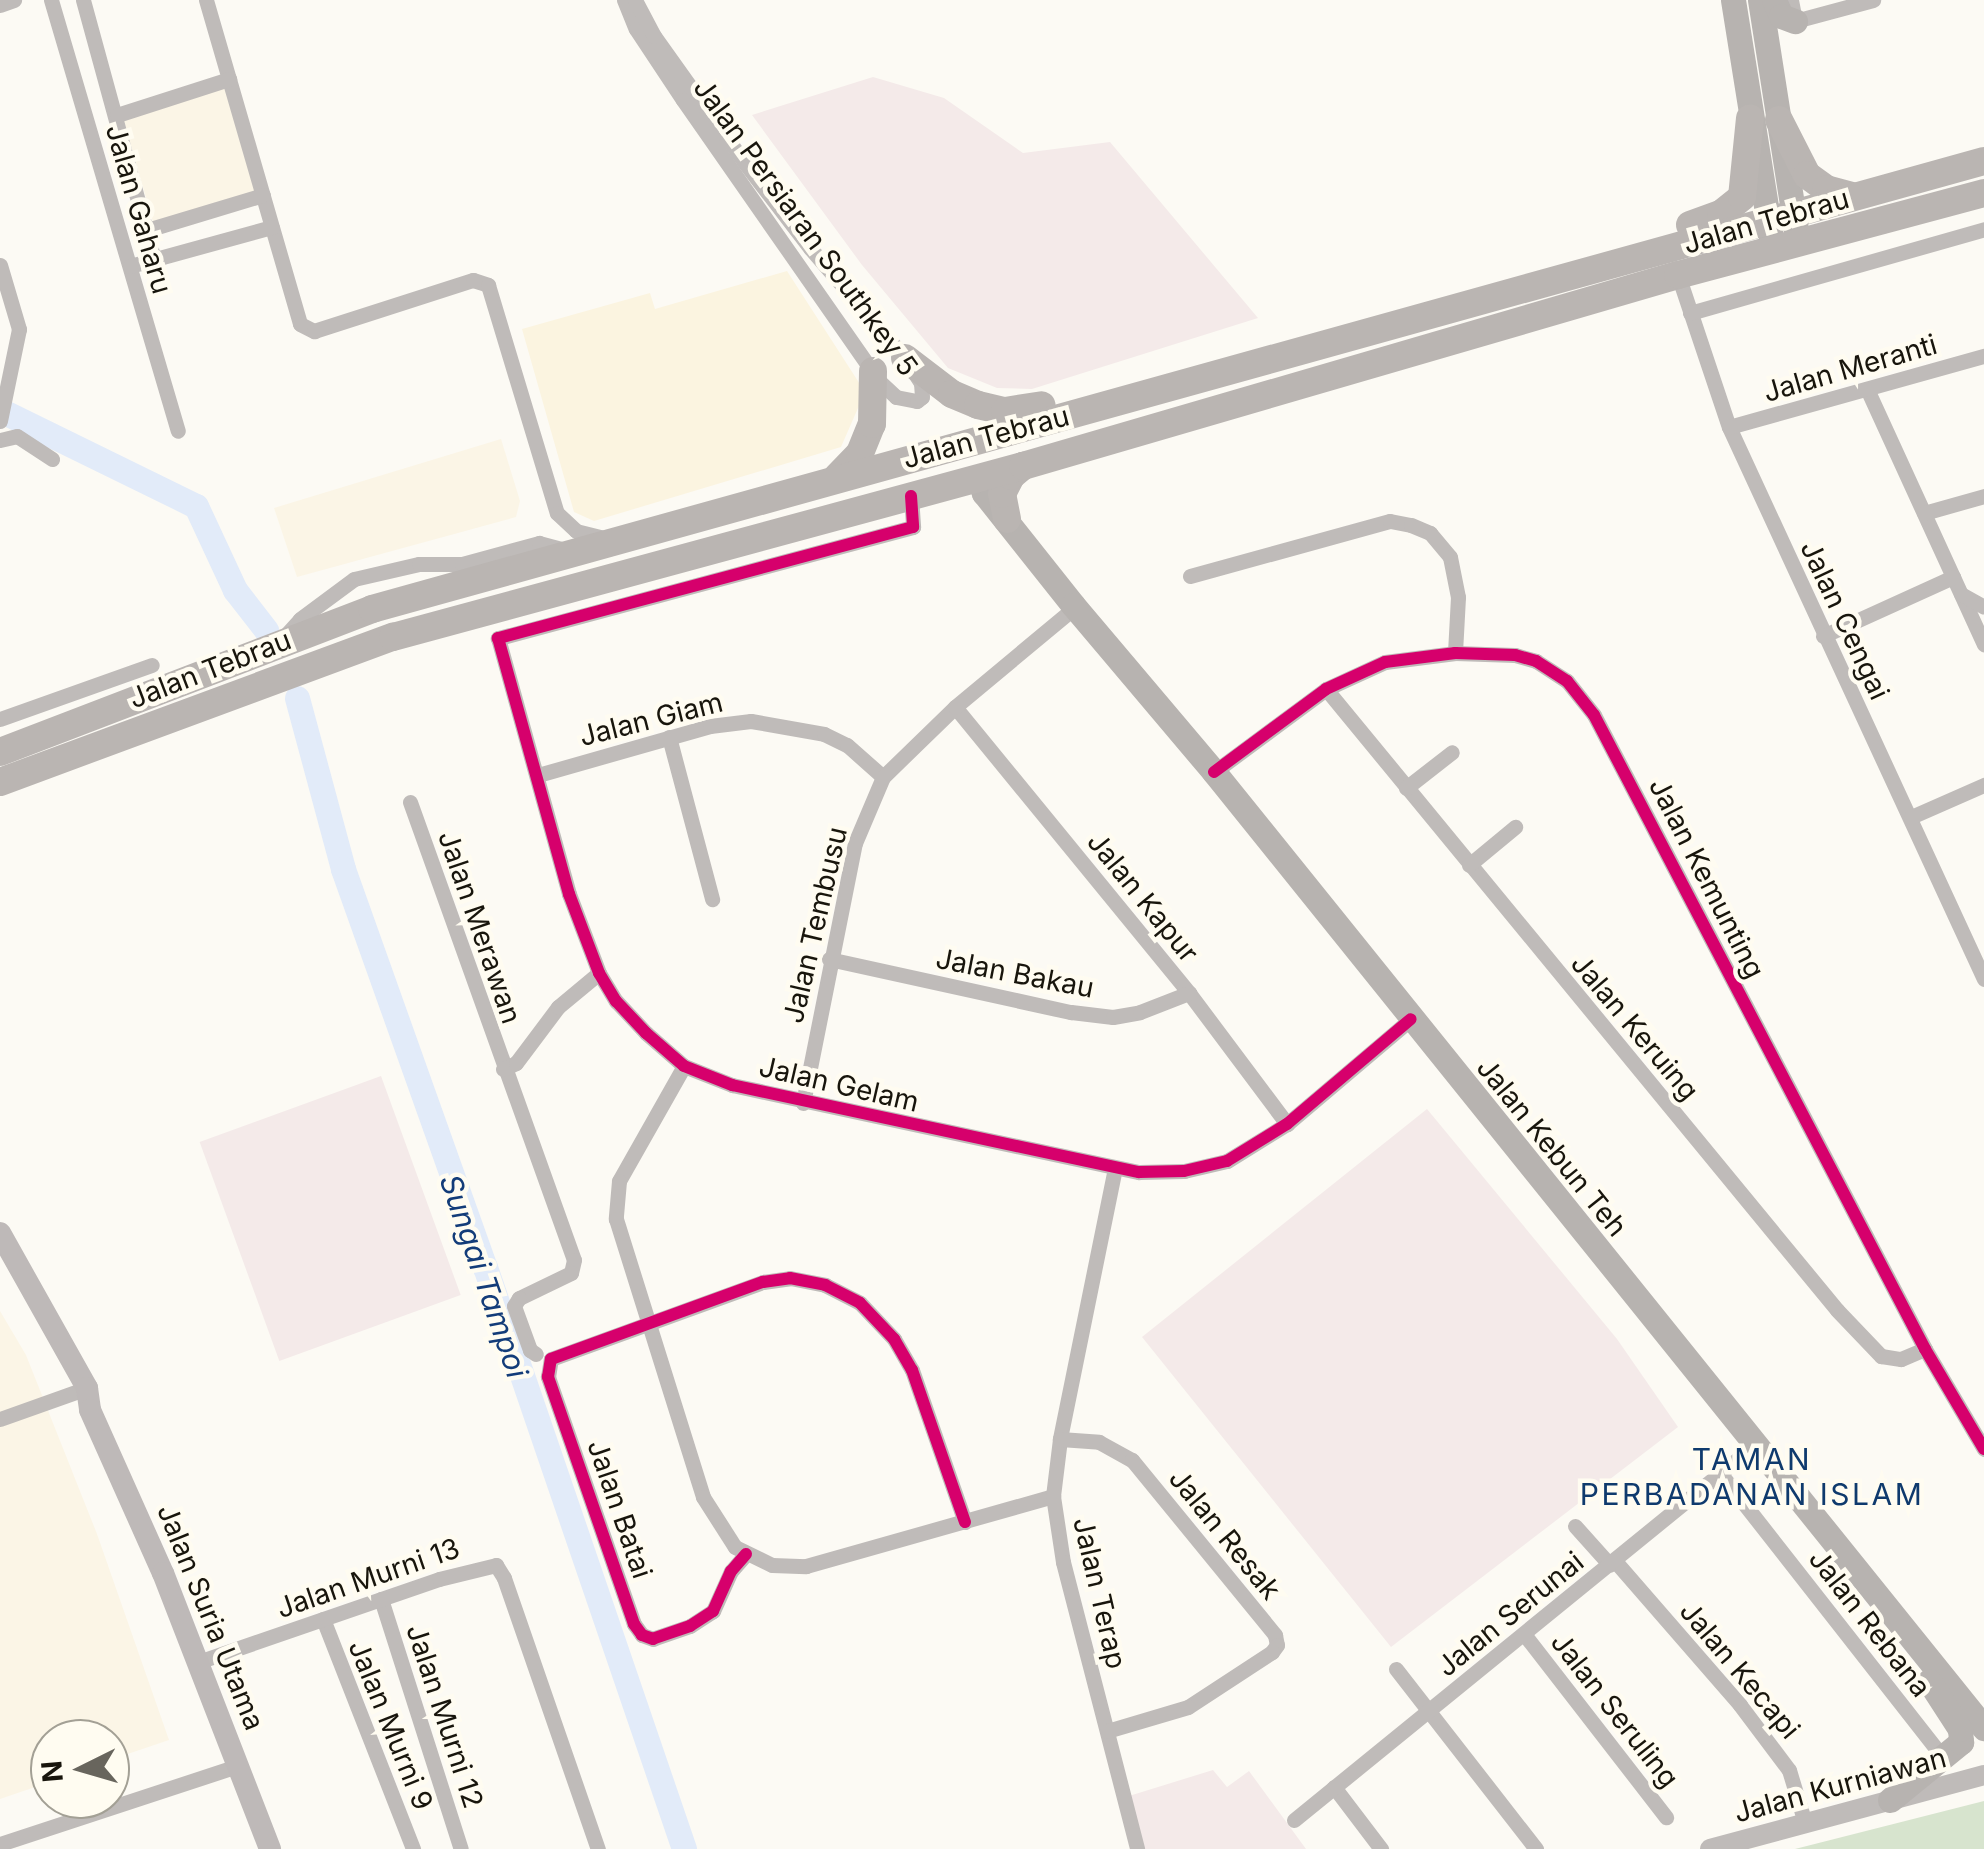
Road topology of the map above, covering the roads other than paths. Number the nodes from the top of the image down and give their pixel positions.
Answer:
1 (14, 0) edge
2 (51, 0) edge
3 (83, 0) edge
4 (206, 0) edge
5 (624, 0) edge
6 (635, 0) edge
7 (1733, 0) edge
8 (1760, 0) edge
9 (1774, 0) edge
10 (1873, 0) edge
11 (0, 5) edge
12 (1793, 10) edge
13 (229, 78) junction
14 (117, 115) junction
15 (1764, 119) junction
16 (1984, 161) edge
17 (263, 195) junction
18 (1854, 197) junction
19 (1971, 197) edge
20 (1780, 217) junction
21 (272, 227) junction
22 (1984, 229) edge
23 (147, 230) junction
24 (1966, 234) junction
25 (1785, 247) junction
26 (154, 259) junction
27 (0, 266) edge
28 (130, 266) junction
29 (1678, 275) junction
30 (1522, 290) junction
31 (1690, 313) junction
32 (1984, 356) edge
33 (905, 358) junction
34 (1248, 366) junction
35 (873, 371) junction
36 (1867, 389) junction
37 (0, 421) edge
38 (1729, 428) junction
39 (178, 431) dead end
40 (1003, 431) junction
41 (0, 440) edge
42 (52, 459) dead end
43 (1023, 466) junction
44 (836, 478) junction
45 (972, 481) junction
46 (921, 494) junction
47 (1984, 496) edge
48 (738, 506) junction
49 (556, 513) junction
50 (1924, 513) junction
51 (1006, 520) junction
52 (614, 540) junction
53 (539, 543) junction
54 (571, 551) junction
55 (1190, 576) dead end
56 (1953, 577) junction
57 (1960, 594) junction
58 (1074, 606) junction
59 (1984, 607) edge
60 (1823, 636) junction
61 (278, 644) junction
62 (1984, 645) edge
63 (1455, 654) junction
64 (152, 665) dead end
65 (1326, 689) junction
66 (80, 704) junction
67 (955, 707) junction
68 (0, 718) edge
69 (668, 737) junction
70 (0, 752) edge
71 (1452, 752) dead end
72 (1214, 772) junction
73 (538, 775) junction
74 (883, 777) junction
75 (0, 782) edge
76 (1984, 784) edge
77 (1406, 788) junction
78 (410, 802) dead end
79 (1911, 817) junction
80 (1515, 826) dead end
81 (1468, 865) junction
82 (712, 898) dead end
83 (829, 959) junction
84 (1982, 968) edge
85 (599, 973) junction
86 (1189, 993) junction
87 (1411, 1019) junction
88 (684, 1066) junction
89 (503, 1069) junction
90 (802, 1103) junction
91 (1287, 1124) junction
92 (1115, 1168) junction
93 (0, 1232) edge
94 (0, 1262) edge
95 (648, 1320) junction
96 (1924, 1349) junction
97 (536, 1354) dead end
98 (84, 1397) junction
99 (0, 1419) edge
100 (1060, 1439) junction
101 (1755, 1445) junction
102 (1983, 1445) edge
103 (1720, 1474) junction
104 (1053, 1496) junction
105 (965, 1522) junction
106 (1574, 1526) dead end
107 (746, 1554) junction
108 (1612, 1563) junction
109 (381, 1599) junction
110 (322, 1619) junction
111 (1524, 1634) junction
112 (1924, 1652) junction
113 (198, 1662) junction
114 (1396, 1668) dead end
115 (1429, 1712) junction
116 (1984, 1728) edge
117 (1107, 1731) junction
118 (1944, 1758) junction
119 (237, 1766) junction
120 (1984, 1775) edge
121 (1334, 1788) junction
122 (1890, 1800) junction
123 (1666, 1817) dead end
124 (1294, 1820) dead end
125 (1805, 1822) junction
126 (0, 1844) edge
127 (592, 1847) edge
128 (270, 1849) edge
129 (413, 1849) edge
130 (461, 1849) edge
131 (1137, 1849) edge
132 (1381, 1849) edge
133 (1536, 1849) edge
134 (1710, 1849) edge

1 - 11 street
2 - 28 street, Jalan Gaharu
3 - 14 street
4 - 13 street
5 - 35 street, Jalan Persiaran Southkey 5
6 - 33 street, Jalan Persiaran Southkey 5
7 - 15 main road
8 - 15 main road
9 - 12 main road
10 - 12 street
13 - 14 street
13 - 17 street
14 - 23 street
15 - 18 highway
15 - 20 main road
15 - 30 highway
16 - 18 highway, Jalan Tebrau
17 - 21 street
17 - 23 street
18 - 20 highway, Jalan Tebrau
19 - 24 street
19 - 25 highway, Jalan Tebrau
20 - 25 main road
20 - 30 highway, Jalan Tebrau
21 - 26 street
21 - 49 street
22 - 24 street
23 - 26 street
24 - 31 street
25 - 29 highway, Jalan Tebrau
26 - 28 street
27 - 37 street
28 - 39 street, Jalan Gaharu
29 - 31 street, Jalan Cengai
29 - 43 highway, Jalan Tebrau
30 - 34 highway, Jalan Tebrau
31 - 38 street, Jalan Cengai
32 - 36 street, Jalan Meranti
33 - 34 highway
33 - 35 street, Jalan Persiaran Southkey 5
34 - 40 highway, Jalan Tebrau
35 - 44 highway
36 - 38 street, Jalan Meranti
36 - 50 street
38 - 60 street, Jalan Cengai
40 - 44 highway, Jalan Tebrau
40 - 45 highway
41 - 42 street
43 - 45 highway, Jalan Tebrau
43 - 51 highway
44 - 48 highway, Jalan Tebrau
45 - 46 highway, Jalan Tebrau
45 - 48 highway
45 - 51 main road, Jalan Kebun Teh
45 - 58 main road, Jalan Kebun Teh
46 - 73 street, Jalan Gelam
46 - 75 highway, Jalan Tebrau
47 - 50 street
48 - 52 highway, Jalan Tebrau
49 - 52 street
49 - 53 street
50 - 56 street
51 - 58 main road, Jalan Kebun Teh
52 - 54 highway, Jalan Tebrau
53 - 54 street
53 - 61 street
54 - 61 highway, Jalan Tebrau
55 - 63 street
56 - 57 street
56 - 60 street
57 - 59 street
57 - 62 street
58 - 67 street, Jalan Tembusu
58 - 72 main road, Jalan Kebun Teh
60 - 79 street, Jalan Cengai
61 - 66 highway, Jalan Tebrau
63 - 65 street, Jalan Kemunting
63 - 96 street, Jalan Kemunting
64 - 66 street
65 - 72 street, Jalan Kemunting
65 - 77 street, Jalan Keruing
66 - 68 street
66 - 70 highway, Jalan Tebrau
67 - 74 street, Jalan Tembusu
67 - 86 street, Jalan Kapur
69 - 73 street, Jalan Giam
69 - 74 street, Jalan Giam
69 - 82 street
71 - 77 street
72 - 87 main road, Jalan Kebun Teh
73 - 85 street, Jalan Gelam
74 - 83 street, Jalan Tembusu
76 - 79 street
77 - 81 street, Jalan Keruing
78 - 89 street, Jalan Merawan
79 - 84 street, Jalan Cengai
80 - 81 street
81 - 96 street, Jalan Keruing
83 - 86 street, Jalan Bakau
83 - 90 street, Jalan Tembusu
85 - 88 street, Jalan Gelam
85 - 89 street, Jalan Merawan
86 - 91 street, Jalan Kapur
87 - 91 street, Jalan Gelam
87 - 101 main road, Jalan Kebun Teh
88 - 90 street, Jalan Gelam
88 - 95 street
89 - 97 street, Jalan Merawan
90 - 92 street, Jalan Gelam
91 - 92 street, Jalan Gelam
92 - 100 street, Jalan Terap
93 - 98 main road, Jalan Suria Utama
94 - 98 main road, Jalan Suria Utama
95 - 105 street
95 - 107 street
95 - 107 street, Jalan Batai
96 - 102 street, Jalan Kemunting
98 - 99 street
98 - 113 main road, Jalan Suria Utama
100 - 104 street, Jalan Terap
100 - 117 street, Jalan Resak
101 - 103 street, Jalan Serunai
101 - 112 main road, Jalan Kebun Teh
103 - 108 street, Jalan Serunai
103 - 118 street, Jalan Rebana
104 - 105 street
104 - 117 street, Jalan Terap
105 - 107 street
106 - 108 street, Jalan Kecapi
108 - 111 street, Jalan Serunai
108 - 125 street, Jalan Kecapi
109 - 110 street, Jalan Murni 13
109 - 127 street, Jalan Murni 13
109 - 130 street, Jalan Murni 12
110 - 113 street, Jalan Murni 13
110 - 129 street, Jalan Murni 9
111 - 115 street, Jalan Serunai
111 - 123 street, Jalan Seruling
112 - 116 main road, Jalan Kebun Teh
112 - 118 main road
113 - 119 main road, Jalan Suria Utama
114 - 115 street
115 - 121 street, Jalan Serunai
115 - 133 street
117 - 131 street, Jalan Terap
118 - 122 main road
119 - 126 street
119 - 128 main road, Jalan Suria Utama
120 - 122 street, Jalan Kurniawan
121 - 124 street, Jalan Serunai
121 - 132 street
122 - 125 street, Jalan Kurniawan
125 - 134 street, Jalan Kurniawan

